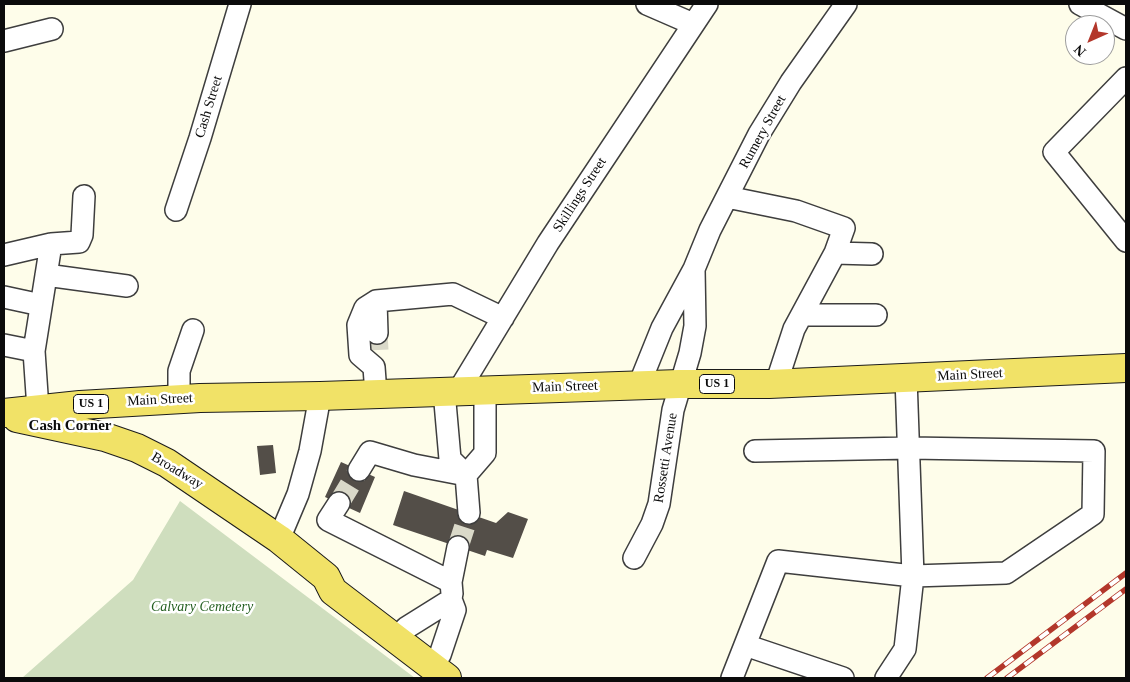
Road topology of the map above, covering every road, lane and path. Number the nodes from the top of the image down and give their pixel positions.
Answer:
1 (240, 4) edge
2 (647, 4) edge
3 (707, 4) edge
4 (846, 4) edge
5 (1080, 4) edge
6 (693, 24) junction
7 (1126, 29) edge
8 (52, 30) dead end
9 (4, 41) edge
10 (1126, 78) edge
11 (84, 196) dead end
12 (727, 198) junction
13 (176, 210) dead end
14 (1126, 241) edge
15 (51, 244) junction
16 (835, 252) junction
17 (872, 254) dead end
18 (4, 255) edge
19 (694, 269) junction
20 (46, 275) junction
21 (127, 286) dead end
22 (4, 297) edge
23 (376, 301) junction
24 (41, 305) junction
25 (802, 315) junction
26 (876, 315) dead end
27 (503, 318) junction
28 (193, 330) dead end
29 (4, 345) edge
30 (34, 351) junction
31 (377, 361) junction
32 (1126, 368) edge
33 (906, 378) junction
34 (679, 384) junction
35 (776, 384) junction
36 (640, 385) junction
37 (463, 391) junction
38 (320, 396) junction
39 (179, 399) junction
40 (38, 409) junction
41 (4, 414) edge
42 (910, 448) junction
43 (755, 450) dead end
44 (359, 470) tunnel mouth
45 (466, 474) junction
46 (339, 503) tunnel mouth
47 (469, 513) tunnel mouth
48 (279, 539) junction
49 (458, 547) tunnel mouth
50 (634, 558) dead end
51 (913, 576) junction
52 (326, 577) junction
53 (451, 592) junction
54 (406, 628) junction
55 (745, 645) junction
56 (443, 667) edge
57 (468, 678) edge
58 (732, 678) edge
59 (843, 678) edge
60 (886, 678) edge

1 - 13 street, Cash Street
2 - 6 street
3 - 6 street, Skillings Street
4 - 12 street, Rumery Street
5 - 7 street
6 - 27 street, Skillings Street
8 - 9 street
10 - 14 street
11 - 15 street
12 - 16 street
12 - 19 street, Rumery Street
15 - 18 street
15 - 20 street
16 - 17 street
16 - 25 street
19 - 34 street, Rumery Street
19 - 36 street, Rumery Street
20 - 21 street
20 - 24 street
22 - 24 street
23 - 27 street
23 - 31 street
23 - 31 street
24 - 30 street
25 - 26 street
25 - 35 street
27 - 37 street, Skillings Street
28 - 39 street
29 - 30 street
30 - 40 street
31 - 37 main road, Main Street / US 1
31 - 38 main road, Main Street / US 1
32 - 33 main road, Main Street / US 1
33 - 35 main road, Main Street / US 1
33 - 42 street
34 - 35 main road, Main Street / US 1
34 - 36 main road, Main Street / US 1
34 - 50 street, Rossetti Avenue
36 - 37 main road, Main Street / US 1
37 - 45 street
37 - 45 street
38 - 39 main road, Main Street / US 1
38 - 48 street
39 - 40 main road, Main Street / US 1
40 - 41 main road, Main Street / US 1
41 - 48 main road, Broadway
42 - 43 street
42 - 51 street
42 - 51 street
44 - 45 street
45 - 47 street
46 - 53 street
48 - 52 main road, Broadway
49 - 53 street
51 - 55 street
51 - 60 street
52 - 54 main road, Broadway
52 - 56 main road, Broadway
53 - 54 street
53 - 56 street
54 - 56 main road, Broadway
55 - 58 street
55 - 59 street
56 - 57 main road, Broadway

